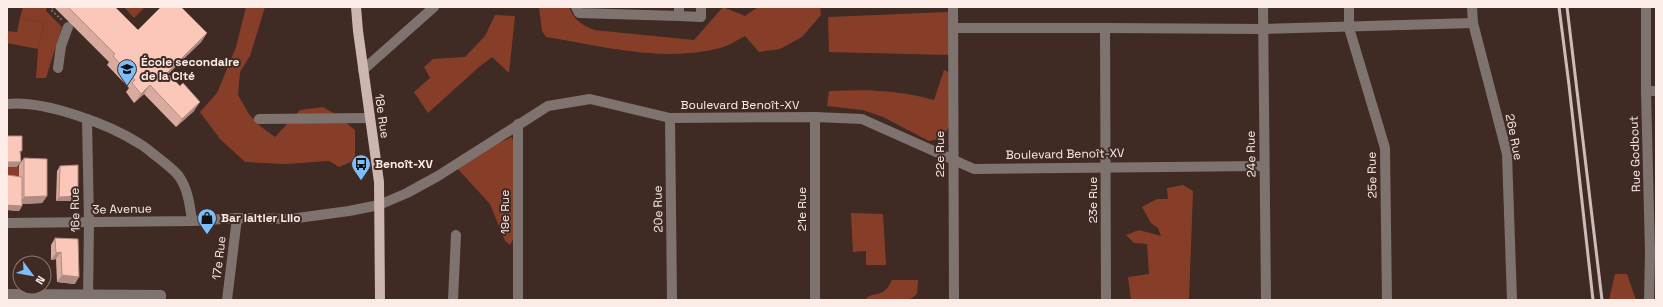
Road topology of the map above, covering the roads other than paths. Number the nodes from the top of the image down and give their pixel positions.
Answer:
1 (356, 7) edge
2 (434, 7) edge
3 (576, 7) edge
4 (701, 7) edge
5 (953, 7) edge
6 (1263, 7) edge
7 (1349, 7) edge
8 (1472, 7) edge
9 (1646, 7) edge
10 (679, 12) edge
11 (1472, 23) junction
12 (68, 27) road end
13 (953, 28) junction
14 (1105, 28) junction
15 (1349, 28) junction
16 (1263, 29) junction
17 (58, 68) dead end
18 (363, 70) junction
19 (1651, 91) edge
20 (7, 104) edge
21 (816, 117) junction
22 (369, 118) junction
23 (670, 118) junction
24 (87, 119) junction
25 (259, 119) dead end
26 (518, 124) junction
27 (954, 159) junction
28 (1106, 166) junction
29 (1264, 166) junction
30 (379, 205) junction
31 (237, 218) junction
32 (192, 221) junction
33 (89, 222) junction
34 (7, 223) edge
35 (456, 234) dead end
36 (13, 296) edge
37 (88, 297) edge
38 (161, 300) edge
39 (227, 300) edge
40 (380, 300) edge
41 (453, 300) edge
42 (518, 300) edge
43 (672, 300) edge
44 (815, 300) edge
45 (954, 300) edge
46 (1106, 300) edge
47 (1266, 300) edge
48 (1386, 300) edge
49 (1512, 300) edge
50 (1649, 300) edge

1 - 18 main road, 18e Rue
2 - 18 street
3 - 10 street
4 - 10 street
5 - 13 street, 22e Rue
6 - 16 street, 24e Rue
7 - 15 street, 25e Rue
8 - 11 street, 26e Rue
9 - 19 street, Rue Godbout
11 - 15 street
11 - 49 street, 26e Rue
12 - 17 street
13 - 14 street
13 - 27 street, 22e Rue
14 - 16 street
14 - 28 street, 23e Rue
15 - 16 street
15 - 48 street, 25e Rue
16 - 29 street, 24e Rue
18 - 22 main road, 18e Rue
19 - 50 street, Rue Godbout
20 - 24 street
21 - 23 street, Boulevard Benoît-XV
21 - 27 street, Boulevard Benoît-XV
21 - 44 street, 21e Rue
22 - 25 street
22 - 30 main road, 18e Rue
23 - 26 street, Boulevard Benoît-XV
23 - 43 street, 20e Rue
24 - 32 street
24 - 33 street, 16e Rue
26 - 30 street, Boulevard Benoît-XV
26 - 42 street, 19e Rue
27 - 28 street, Boulevard Benoît-XV
27 - 45 street, 22e Rue
28 - 29 street, Boulevard Benoît-XV
28 - 46 street, 23e Rue
29 - 47 street, 24e Rue
30 - 31 street, Boulevard Benoît-XV
30 - 40 main road, 18e Rue
31 - 32 street, 3e Avenue
31 - 39 street, 17e Rue
32 - 33 street, 3e Avenue
33 - 34 street, 3e Avenue
33 - 37 street, 16e Rue
35 - 41 street
36 - 37 street
37 - 38 street

